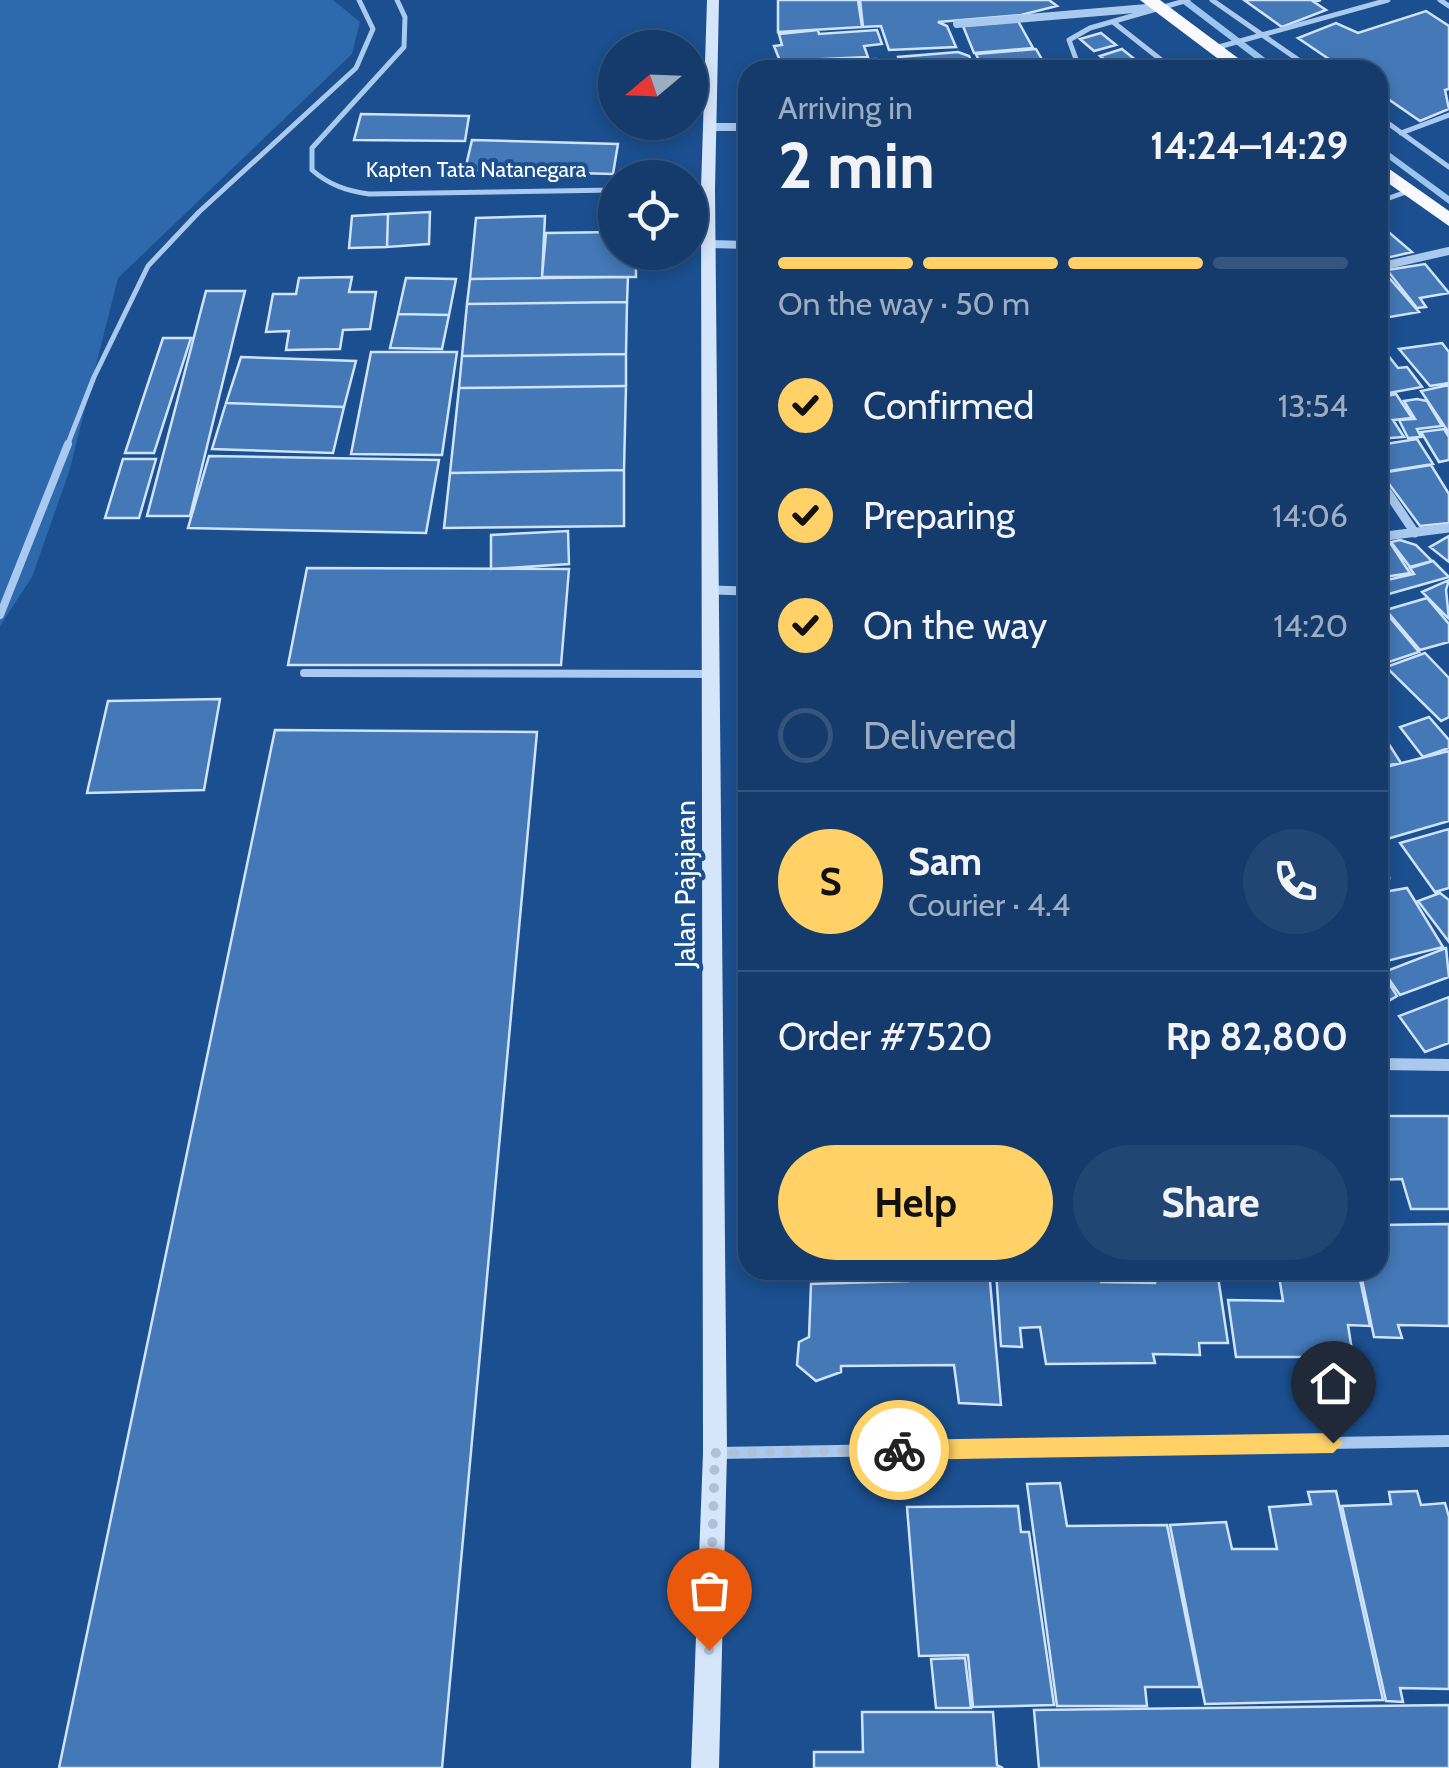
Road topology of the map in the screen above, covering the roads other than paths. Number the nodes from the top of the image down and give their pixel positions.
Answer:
1 (360, 0) edge
2 (397, 0) edge
3 (713, 0) edge
4 (1188, 0) edge
5 (1212, 0) edge
6 (1388, 0) edge
7 (1440, 0) edge
8 (1154, 4) edge
9 (1449, 6) edge
10 (1113, 22) junction
11 (957, 24) dead end
12 (1261, 34) junction
13 (1215, 48) junction
14 (1076, 60) edge
15 (1161, 60) edge
16 (1231, 60) edge
17 (1299, 60) edge
18 (1449, 115) edge
19 (1388, 123) edge
20 (738, 126) edge
21 (710, 127) junction
22 (1401, 133) junction
23 (704, 160) edge
24 (1449, 166) edge
25 (1388, 174) edge
26 (598, 190) edge
27 (1409, 190) junction
28 (1388, 198) edge
29 (1449, 220) edge
30 (708, 238) edge
31 (709, 244) junction
32 (738, 245) edge
33 (1449, 251) edge
34 (1388, 265) edge
35 (1388, 493) edge
36 (1449, 528) edge
37 (1415, 533) junction
38 (1388, 536) edge
39 (711, 590) junction
40 (738, 591) edge
41 (0, 615) edge
42 (304, 674) dead end
43 (711, 674) junction
44 (1388, 1064) edge
45 (1449, 1066) edge
46 (1449, 1441) edge
47 (715, 1453) junction
48 (705, 1768) edge

1 - 41 lane
2 - 26 lane, Kapten Tata Natanegara
3 - 21 main road, Jalan Pajajaran
4 - 8 lane
5 - 12 lane
6 - 12 lane
7 - 9 lane
8 - 10 lane
8 - 11 street
8 - 13 highway
10 - 14 lane
10 - 15 lane
12 - 13 lane
12 - 17 lane
13 - 16 highway
18 - 22 lane
19 - 22 lane
20 - 21 street
21 - 23 main road, Jalan Pajajaran
22 - 24 lane
25 - 27 highway
27 - 28 lane
27 - 29 highway
30 - 31 main road, Jalan Pajajaran
31 - 32 street
31 - 39 main road, Jalan Pajajaran
33 - 34 street
35 - 37 street
36 - 37 street
37 - 38 street
39 - 40 street
39 - 43 main road, Jalan Pajajaran
42 - 43 lane
43 - 47 main road, Jalan Pajajaran
44 - 45 street
46 - 47 street
47 - 48 main road, Jalan Pajajaran

